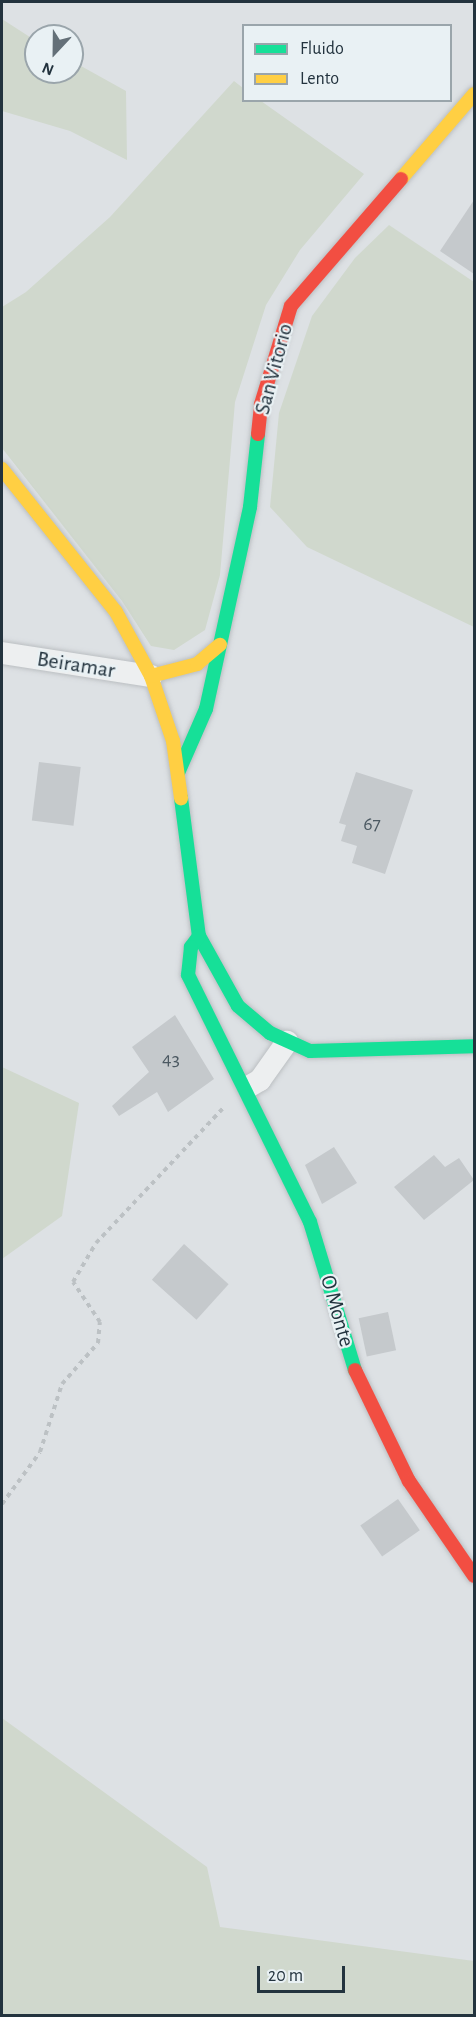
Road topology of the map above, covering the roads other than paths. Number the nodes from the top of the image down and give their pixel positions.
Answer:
1 (474, 94) edge
2 (2, 469) edge
3 (220, 645) junction
4 (2, 653) edge
5 (150, 676) junction
6 (178, 773) junction
7 (199, 936) junction
8 (287, 1042) junction
9 (474, 1046) edge
10 (248, 1087) junction
11 (474, 1576) edge

1 - 3 street, San Vitorio
2 - 5 street
3 - 5 street
3 - 6 street, San Vitorio
4 - 5 street, Beiramar
5 - 6 street
6 - 7 street
7 - 8 street
7 - 10 street, O Monte
8 - 9 street
8 - 10 street
10 - 11 street, O Monte

